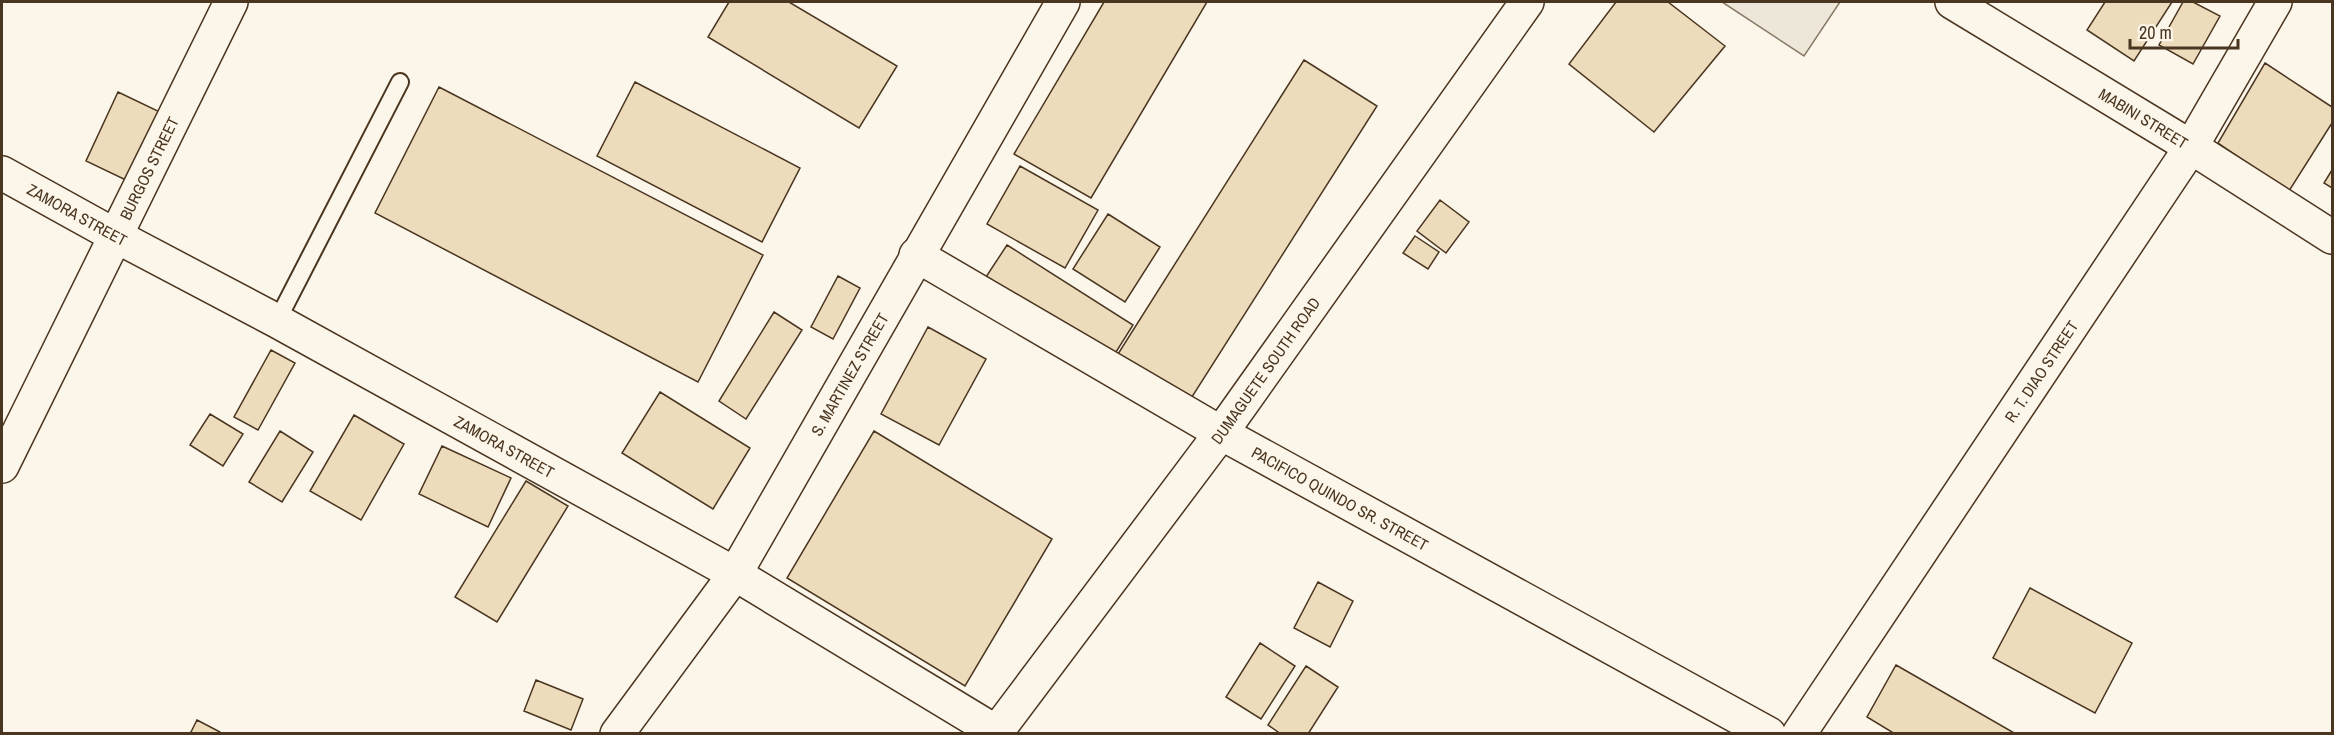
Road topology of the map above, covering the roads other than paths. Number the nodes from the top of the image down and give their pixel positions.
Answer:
1 (231, 2) edge
2 (1063, 2) edge
3 (1527, 2) edge
4 (1952, 2) edge
5 (2275, 2) edge
6 (400, 82) dead end
7 (2191, 147) junction
8 (2, 173) edge
9 (114, 235) junction
10 (2332, 237) edge
11 (916, 255) junction
12 (277, 321) junction
13 (1221, 433) junction
14 (2, 466) edge
15 (735, 574) junction
16 (997, 733) edge
17 (617, 734) edge
18 (1769, 734) edge
19 (1799, 734) edge

1 - 9 main road, BURGOS STREET
2 - 11 main road, S. MARTINEZ STREET
3 - 13 main road, DUMAGUETE SOUTH ROAD
4 - 7 main road, MABINI STREET
5 - 7 main road, R. T. DIAO STREET
6 - 12 lane
7 - 10 main road, MABINI STREET
7 - 19 main road, R. T. DIAO STREET
8 - 9 main road, ZAMORA STREET
9 - 12 main road, ZAMORA STREET
9 - 14 main road, BURGOS STREET
11 - 13 main road, PACIFICO QUINDO SR. STREET
11 - 15 main road, S. MARTINEZ STREET
12 - 15 main road, ZAMORA STREET
13 - 16 main road, DUMAGUETE SOUTH ROAD
13 - 18 main road, PACIFICO QUINDO SR. STREET
15 - 16 main road, ZAMORA STREET
15 - 17 main road, S. MARTINEZ STREET

